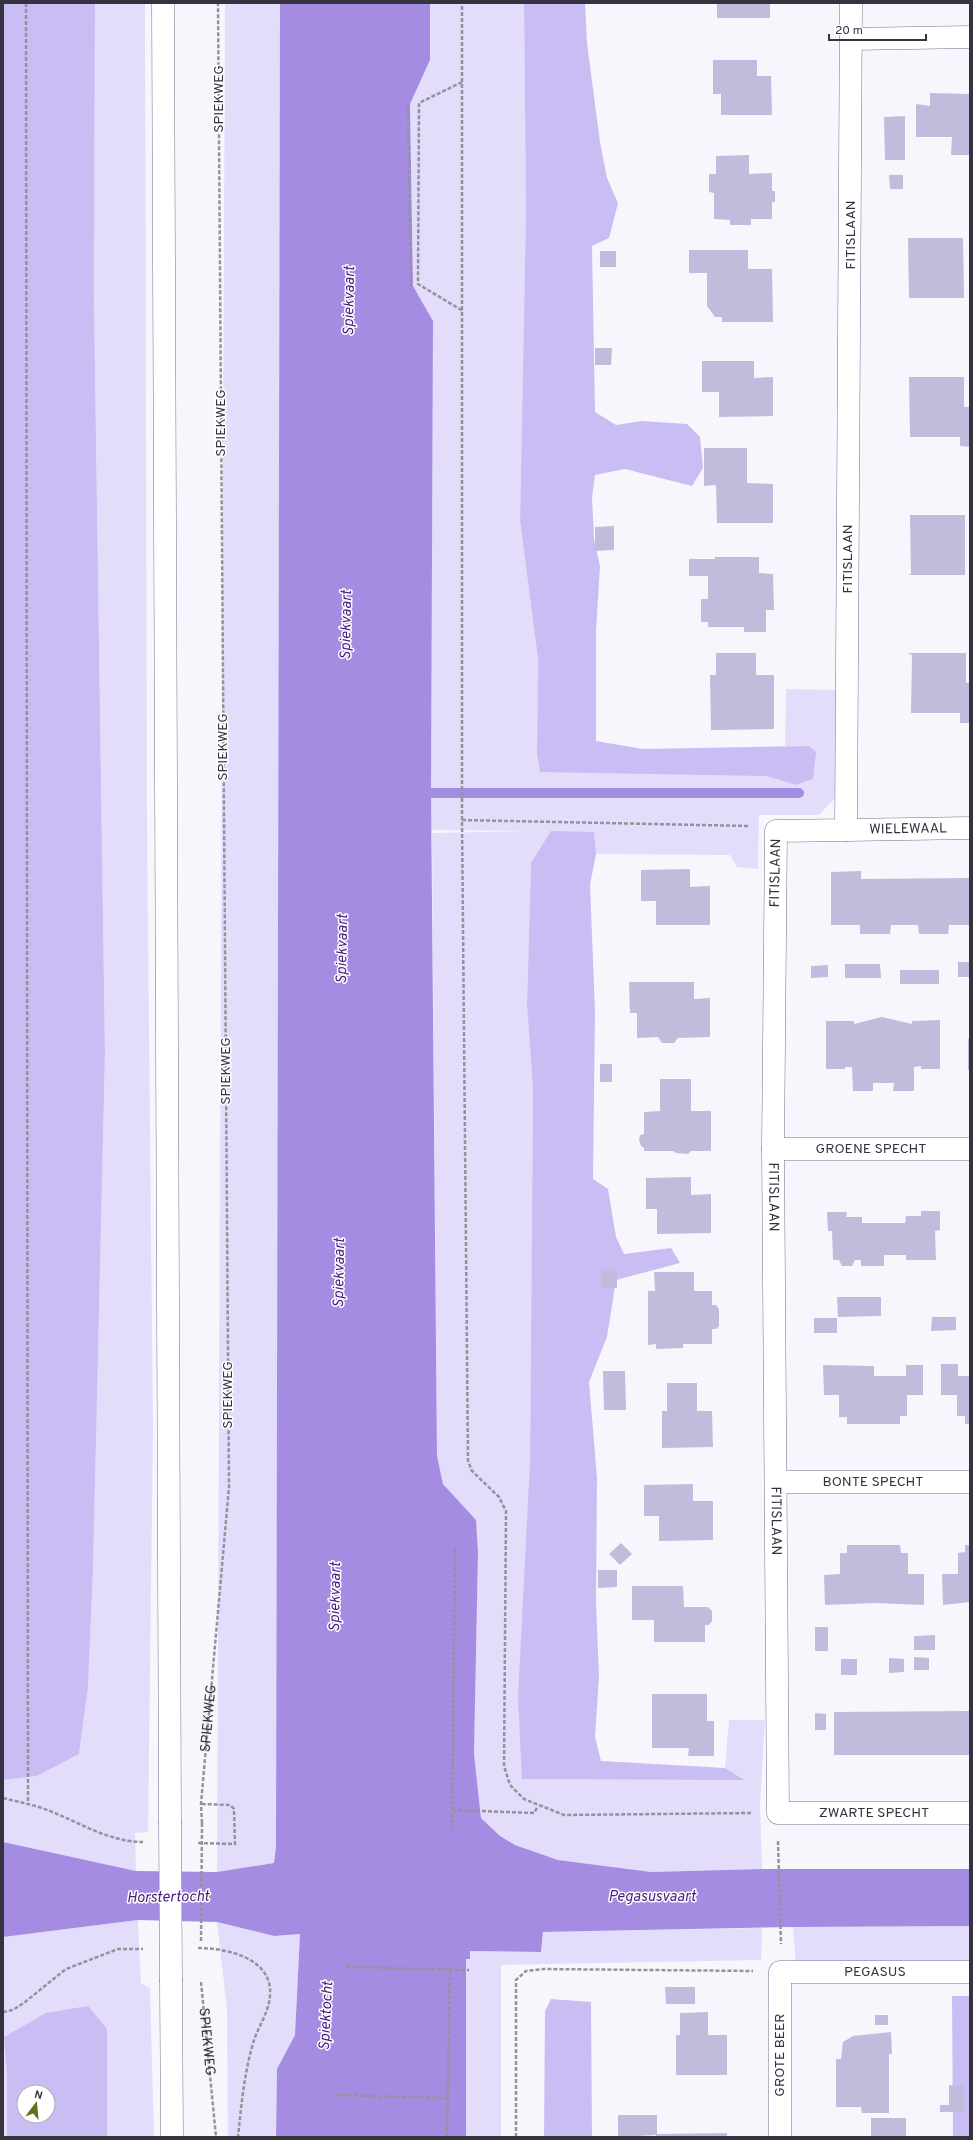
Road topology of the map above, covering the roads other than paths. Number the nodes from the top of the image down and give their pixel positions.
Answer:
1 (163, 3) edge
2 (851, 3) edge
3 (970, 37) edge
4 (852, 38) junction
5 (970, 828) edge
6 (846, 830) junction
7 (970, 1148) edge
8 (773, 1149) junction
9 (776, 1482) junction
10 (970, 1482) edge
11 (970, 1813) edge
12 (778, 1823) joint
13 (780, 1972) joint
14 (970, 1972) edge
15 (172, 2137) edge
16 (780, 2137) edge

1 - 15 street, bridge
2 - 4 street, FITISLAAN
3 - 4 street
4 - 6 street, FITISLAAN
5 - 6 street, WIELEWAAL
6 - 8 street, FITISLAAN
7 - 8 street, GROENE SPECHT
8 - 9 street, FITISLAAN
9 - 10 street, BONTE SPECHT
9 - 12 street, FITISLAAN
11 - 12 street, ZWARTE SPECHT
13 - 14 street, PEGASUS
13 - 16 street, GROTE BEER

